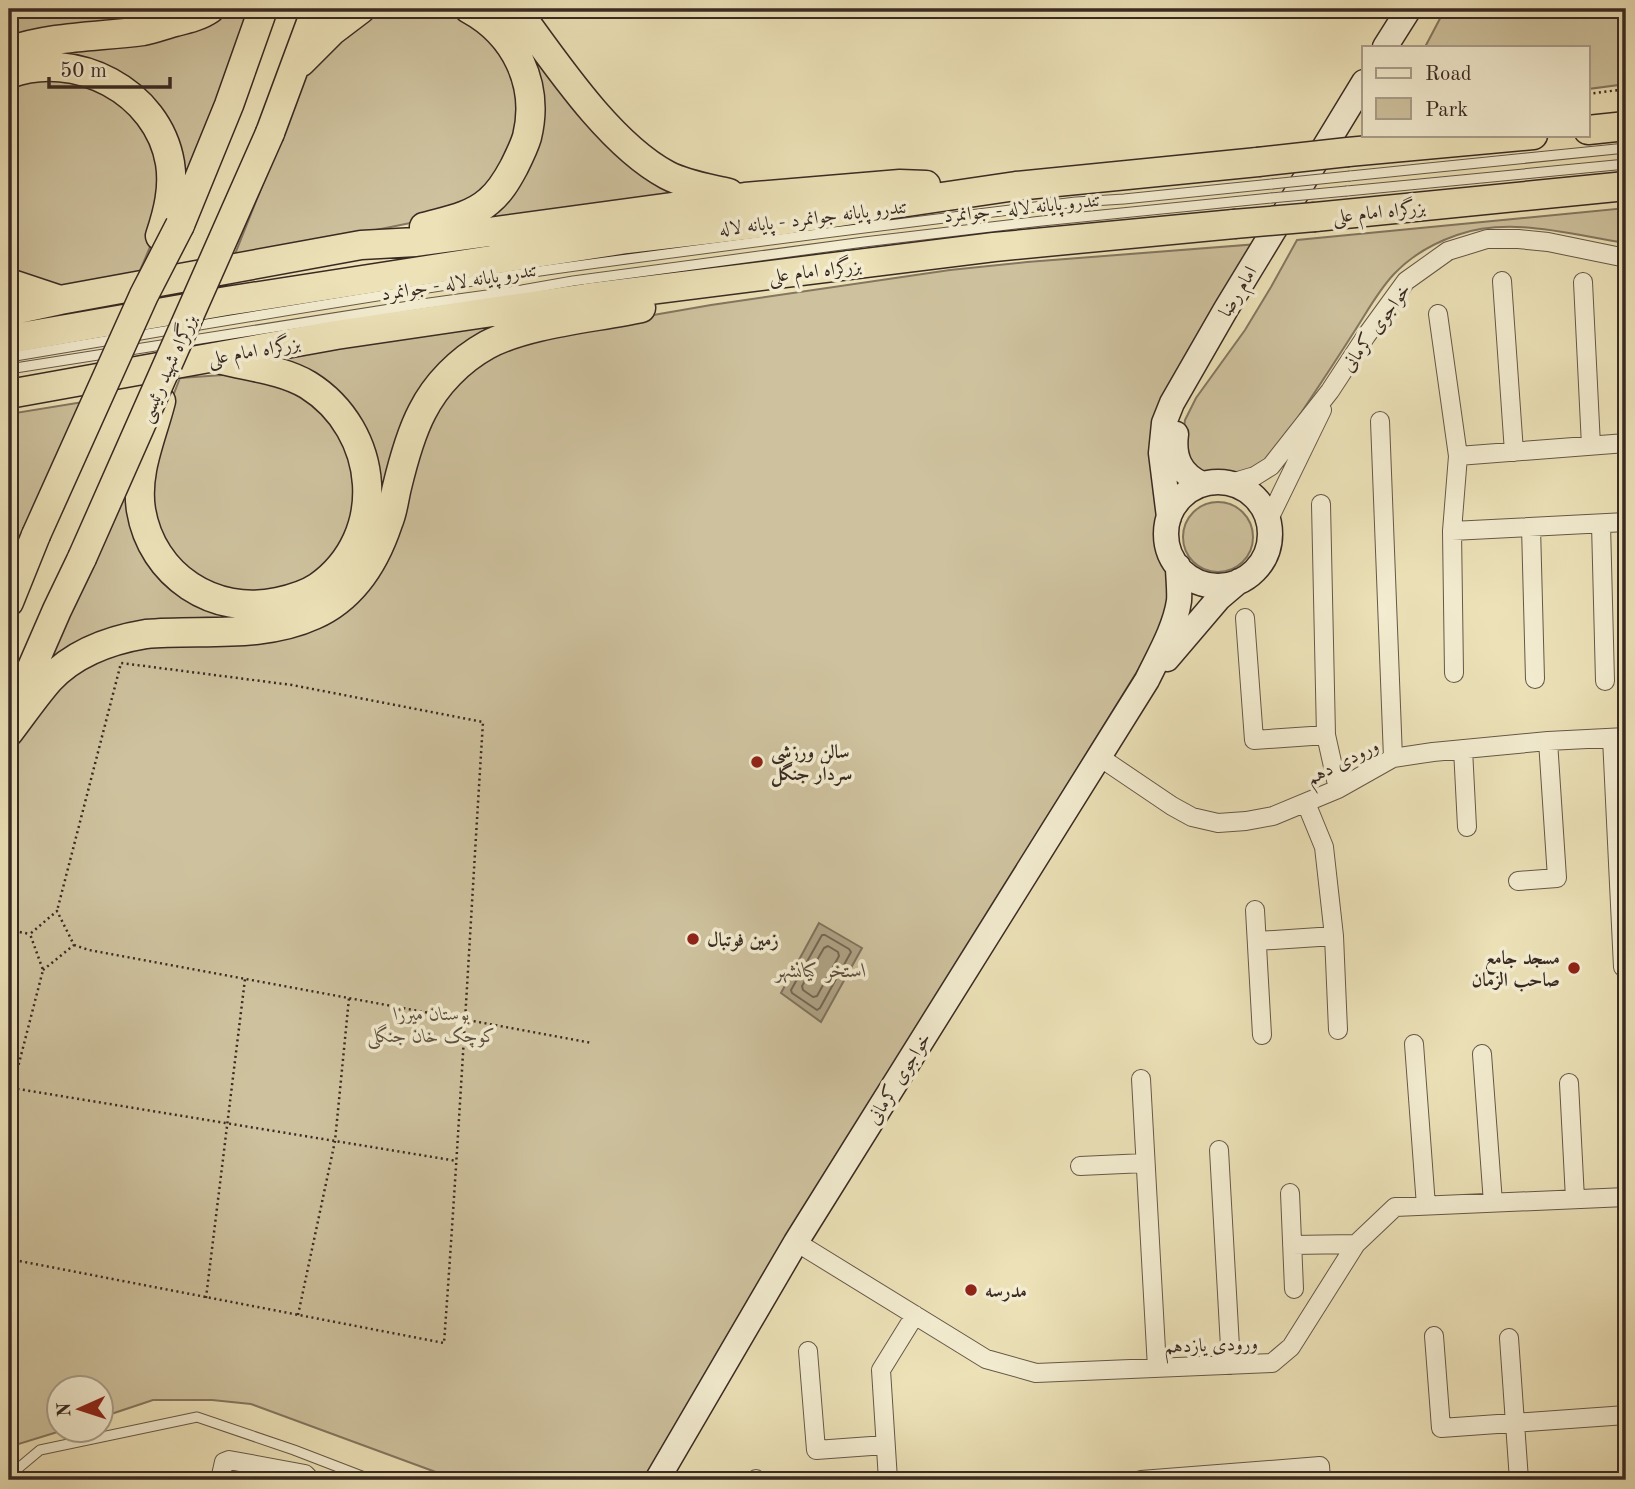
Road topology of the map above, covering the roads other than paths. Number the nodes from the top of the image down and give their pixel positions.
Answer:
1 (210, 9) edge
2 (263, 9) edge
3 (316, 9) edge
4 (361, 9) edge
5 (469, 9) edge
6 (516, 9) edge
7 (1409, 9) edge
8 (1426, 9) edge
9 (1386, 46) edge
10 (1404, 46) edge
11 (9, 51) edge
12 (294, 69) junction
13 (9, 74) edge
14 (1362, 85) edge
15 (1362, 117) edge
16 (1626, 126) edge
17 (1590, 130) edge
18 (1527, 136) edge
19 (1626, 148) edge
20 (1349, 164) junction
21 (1626, 164) edge
22 (1265, 173) junction
23 (1016, 186) junction
24 (1626, 186) edge
25 (745, 197) junction
26 (170, 231) junction
27 (361, 245) junction
28 (1626, 258) edge
29 (755, 277) junction
30 (1502, 281) dead end
31 (1583, 282) dead end
32 (9, 283) edge
33 (60, 300) junction
34 (9, 311) edge
35 (1438, 314) dead end
36 (9, 339) edge
37 (9, 357) edge
38 (209, 357) junction
39 (9, 369) edge
40 (164, 374) junction
41 (1330, 391) junction
42 (9, 394) edge
43 (1380, 421) dead end
44 (1626, 443) edge
45 (1591, 446) junction
46 (1514, 452) junction
47 (1458, 456) junction
48 (1231, 483) junction
49 (1202, 484) junction
50 (1321, 504) dead end
51 (1170, 517) junction
52 (1268, 521) junction
53 (1626, 522) edge
54 (1601, 524) junction
55 (1531, 527) junction
56 (1452, 531) junction
57 (1178, 566) junction
58 (14, 581) edge
59 (1239, 582) junction
60 (9, 602) edge
61 (1245, 618) dead end
62 (1454, 673) dead end
63 (1535, 679) dead end
64 (1147, 680) junction
65 (1605, 681) dead end
66 (9, 724) edge
67 (9, 732) edge
68 (1326, 735) junction
69 (1619, 738) edge
70 (1548, 741) junction
71 (1463, 749) junction
72 (1098, 756) junction
73 (1393, 758) junction
74 (1338, 789) junction
75 (1306, 803) junction
76 (1467, 827) dead end
77 (1518, 881) dead end
78 (1255, 910) dead end
79 (1334, 936) junction
80 (1257, 941) junction
81 (1626, 967) edge
82 (1338, 1030) dead end
83 (1262, 1035) dead end
84 (1413, 1044) dead end
85 (1482, 1055) dead end
86 (1141, 1079) dead end
87 (1569, 1083) dead end
88 (1219, 1150) dead end
89 (1145, 1163) junction
90 (1080, 1166) dead end
91 (1290, 1193) dead end
92 (1626, 1197) edge
93 (1575, 1199) junction
94 (1493, 1203) junction
95 (1426, 1206) junction
96 (796, 1242) junction
97 (1356, 1244) junction
98 (1292, 1245) junction
99 (1294, 1289) dead end
100 (915, 1315) junction
101 (1434, 1336) dead end
102 (1509, 1338) dead end
103 (808, 1351) dead end
104 (1231, 1365) junction
105 (1157, 1368) junction
106 (1626, 1415) edge
107 (1515, 1423) junction
108 (886, 1445) junction
109 (9, 1476) edge
110 (1243, 1477) edge
111 (308, 1479) edge
112 (220, 1480) edge
113 (372, 1480) edge
114 (657, 1480) edge
115 (888, 1480) edge
116 (1141, 1480) edge
117 (1321, 1480) edge
118 (1519, 1480) edge

1 - 11 highway
2 - 26 highway
3 - 12 highway, بزرگراه شهید رئیسی
4 - 12 highway
5 - 27 highway
6 - 25 highway
7 - 9 main road
8 - 10 main road
12 - 40 highway, بزرگراه شهید رئیسی, bridge
13 - 26 highway
14 - 51 main road, امام رضا
15 - 49 main road, امام رضا
16 - 17 highway
18 - 20 highway
19 - 20 lane
20 - 22 highway, bridge
21 - 39 lane, تندرو پایانه لاله - جوانمرد, bridge
22 - 23 highway
22 - 37 lane, تندرو پایانه جوانمرد - پایانه لاله
23 - 25 highway
23 - 36 highway
24 - 29 highway, بزرگراه امام علی, bridge
25 - 27 highway
26 - 58 highway, bridge
27 - 33 highway
28 - 41 street, خواجوی کرمانی
29 - 38 highway, بزرگراه امام علی
29 - 67 highway
30 - 46 street
31 - 45 street
32 - 33 highway
33 - 34 highway
35 - 47 street
38 - 40 highway
38 - 42 highway, بزرگراه امام علی
40 - 66 highway, بزرگراه شهید رئیسی, bridge
41 - 48 street
41 - 52 street
43 - 73 street
44 - 45 street
45 - 46 street
46 - 47 street
47 - 56 street
48 - 49 main road
48 - 52 main road
49 - 51 main road
50 - 68 street
51 - 57 main road
52 - 59 main road
53 - 54 street
54 - 55 street
54 - 65 street
55 - 56 street
55 - 63 street
56 - 62 street
57 - 59 main road
57 - 64 main road
58 - 60 highway
59 - 64 main road
61 - 68 street
64 - 72 main road, خواجوی کرمانی
68 - 74 street
69 - 70 street, ورودی دهم
69 - 81 street
70 - 71 street, ورودی دهم
70 - 77 street
71 - 73 street, ورودی دهم
71 - 76 street
72 - 75 street, ورودی دهم
72 - 96 main road, خواجوی کرمانی
73 - 74 street, ورودی دهم
74 - 75 street, ورودی دهم
75 - 79 street
78 - 80 street
79 - 80 street
79 - 82 street
80 - 83 street
84 - 95 street
85 - 94 street
86 - 89 street
87 - 93 street
88 - 104 street
89 - 90 street
89 - 105 street
91 - 98 street
92 - 93 street, ورودی یازدهم
93 - 94 street, ورودی یازدهم
94 - 95 street, ورودی یازدهم
95 - 97 street, ورودی یازدهم
96 - 100 street, ورودی یازدهم
96 - 114 main road, خواجوی کرمانی
97 - 98 street
97 - 104 street, ورودی یازدهم
98 - 99 street
100 - 105 street, ورودی یازدهم
100 - 108 street
101 - 107 street
102 - 107 street
103 - 108 street
104 - 105 street, ورودی یازدهم
106 - 107 street
107 - 118 street
108 - 115 street
109 - 113 lane
110 - 116 street
110 - 117 street
111 - 112 street

